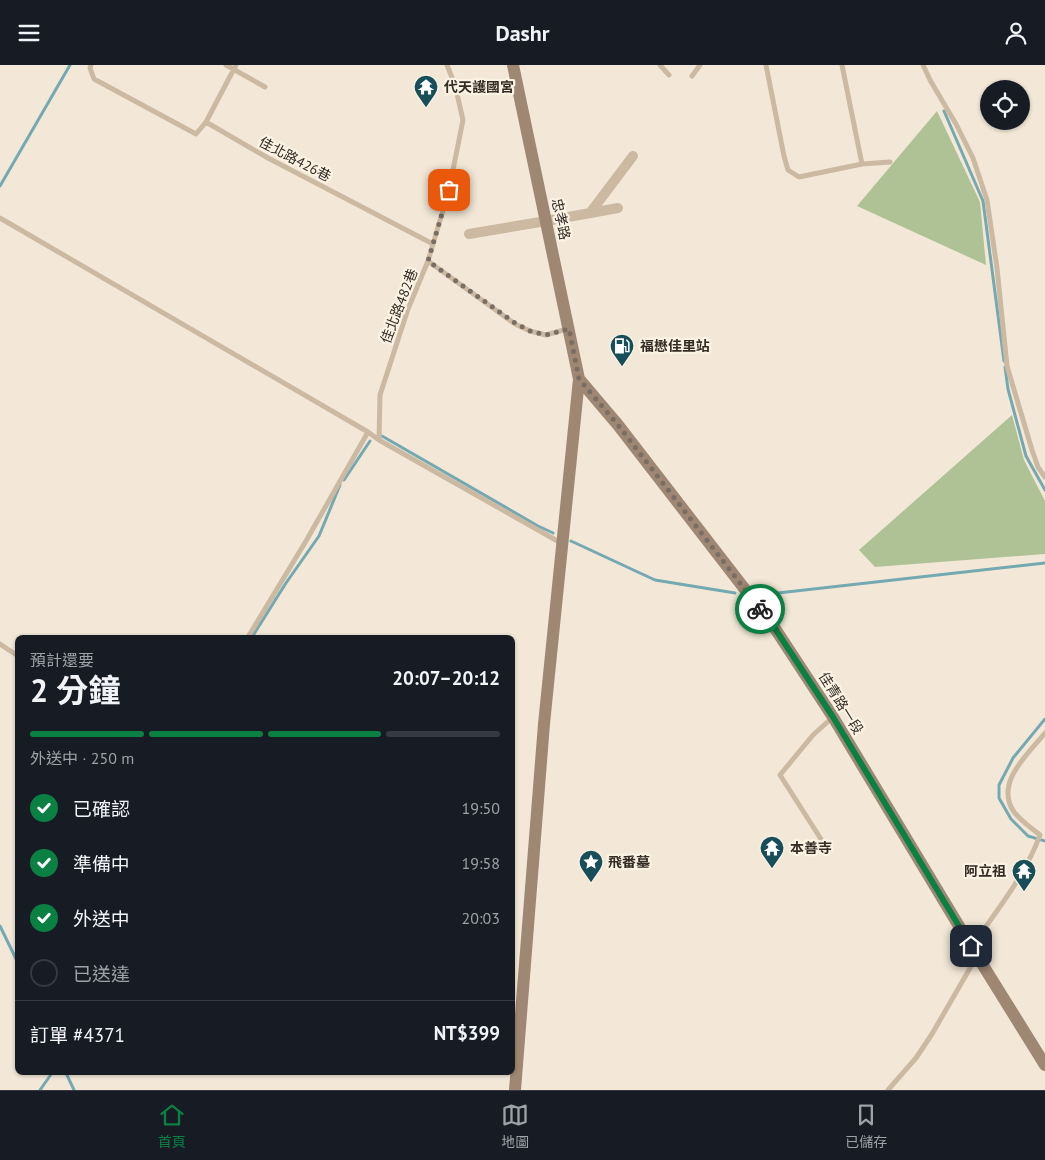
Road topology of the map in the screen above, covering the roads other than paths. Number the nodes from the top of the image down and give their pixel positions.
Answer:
1 (226, 65) edge
2 (447, 65) edge
3 (513, 65) edge
4 (660, 65) edge
5 (700, 65) edge
6 (766, 65) edge
7 (842, 65) edge
8 (923, 65) edge
9 (91, 66) edge
10 (235, 67) edge
11 (669, 75) dead end
12 (692, 76) dead end
13 (265, 87) dead end
14 (206, 121) junction
15 (633, 156) dead end
16 (890, 162) dead end
17 (862, 165) junction
18 (618, 207) dead end
19 (590, 213) junction
20 (0, 218) edge
21 (546, 221) junction
22 (469, 234) dead end
23 (432, 244) junction
24 (428, 261) junction
25 (569, 329) junction
26 (579, 379) junction
27 (368, 433) junction
28 (379, 440) junction
29 (1045, 477) edge
30 (562, 543) junction
31 (249, 635) edge
32 (0, 644) edge
33 (15, 654) edge
34 (833, 717) junction
35 (1045, 733) edge
36 (826, 847) dead end
37 (974, 951) junction
38 (1045, 1065) edge
39 (515, 1090) edge
40 (888, 1090) edge

1 - 10 lane
2 - 23 lane, 佳北路482巷
3 - 21 street, 忠孝路
4 - 11 lane
5 - 12 lane
6 - 17 lane
7 - 17 lane
8 - 29 lane
9 - 14 lane
10 - 13 lane
10 - 14 lane
14 - 23 lane, 佳北路426巷
15 - 19 street
16 - 17 lane
18 - 19 street
19 - 21 street
20 - 27 lane
21 - 22 street
21 - 25 street, 忠孝路
23 - 24 lane, 佳北路482巷
24 - 25 lane
24 - 28 lane, 佳北路482巷
25 - 26 street, 忠孝路
26 - 30 street
26 - 34 street, 佳青路一段
27 - 28 lane
27 - 31 lane
28 - 30 lane
30 - 39 street
32 - 33 lane
34 - 36 lane
34 - 37 street, 佳青路一段
35 - 37 lane
37 - 38 street, 佳青路一段
37 - 40 lane

